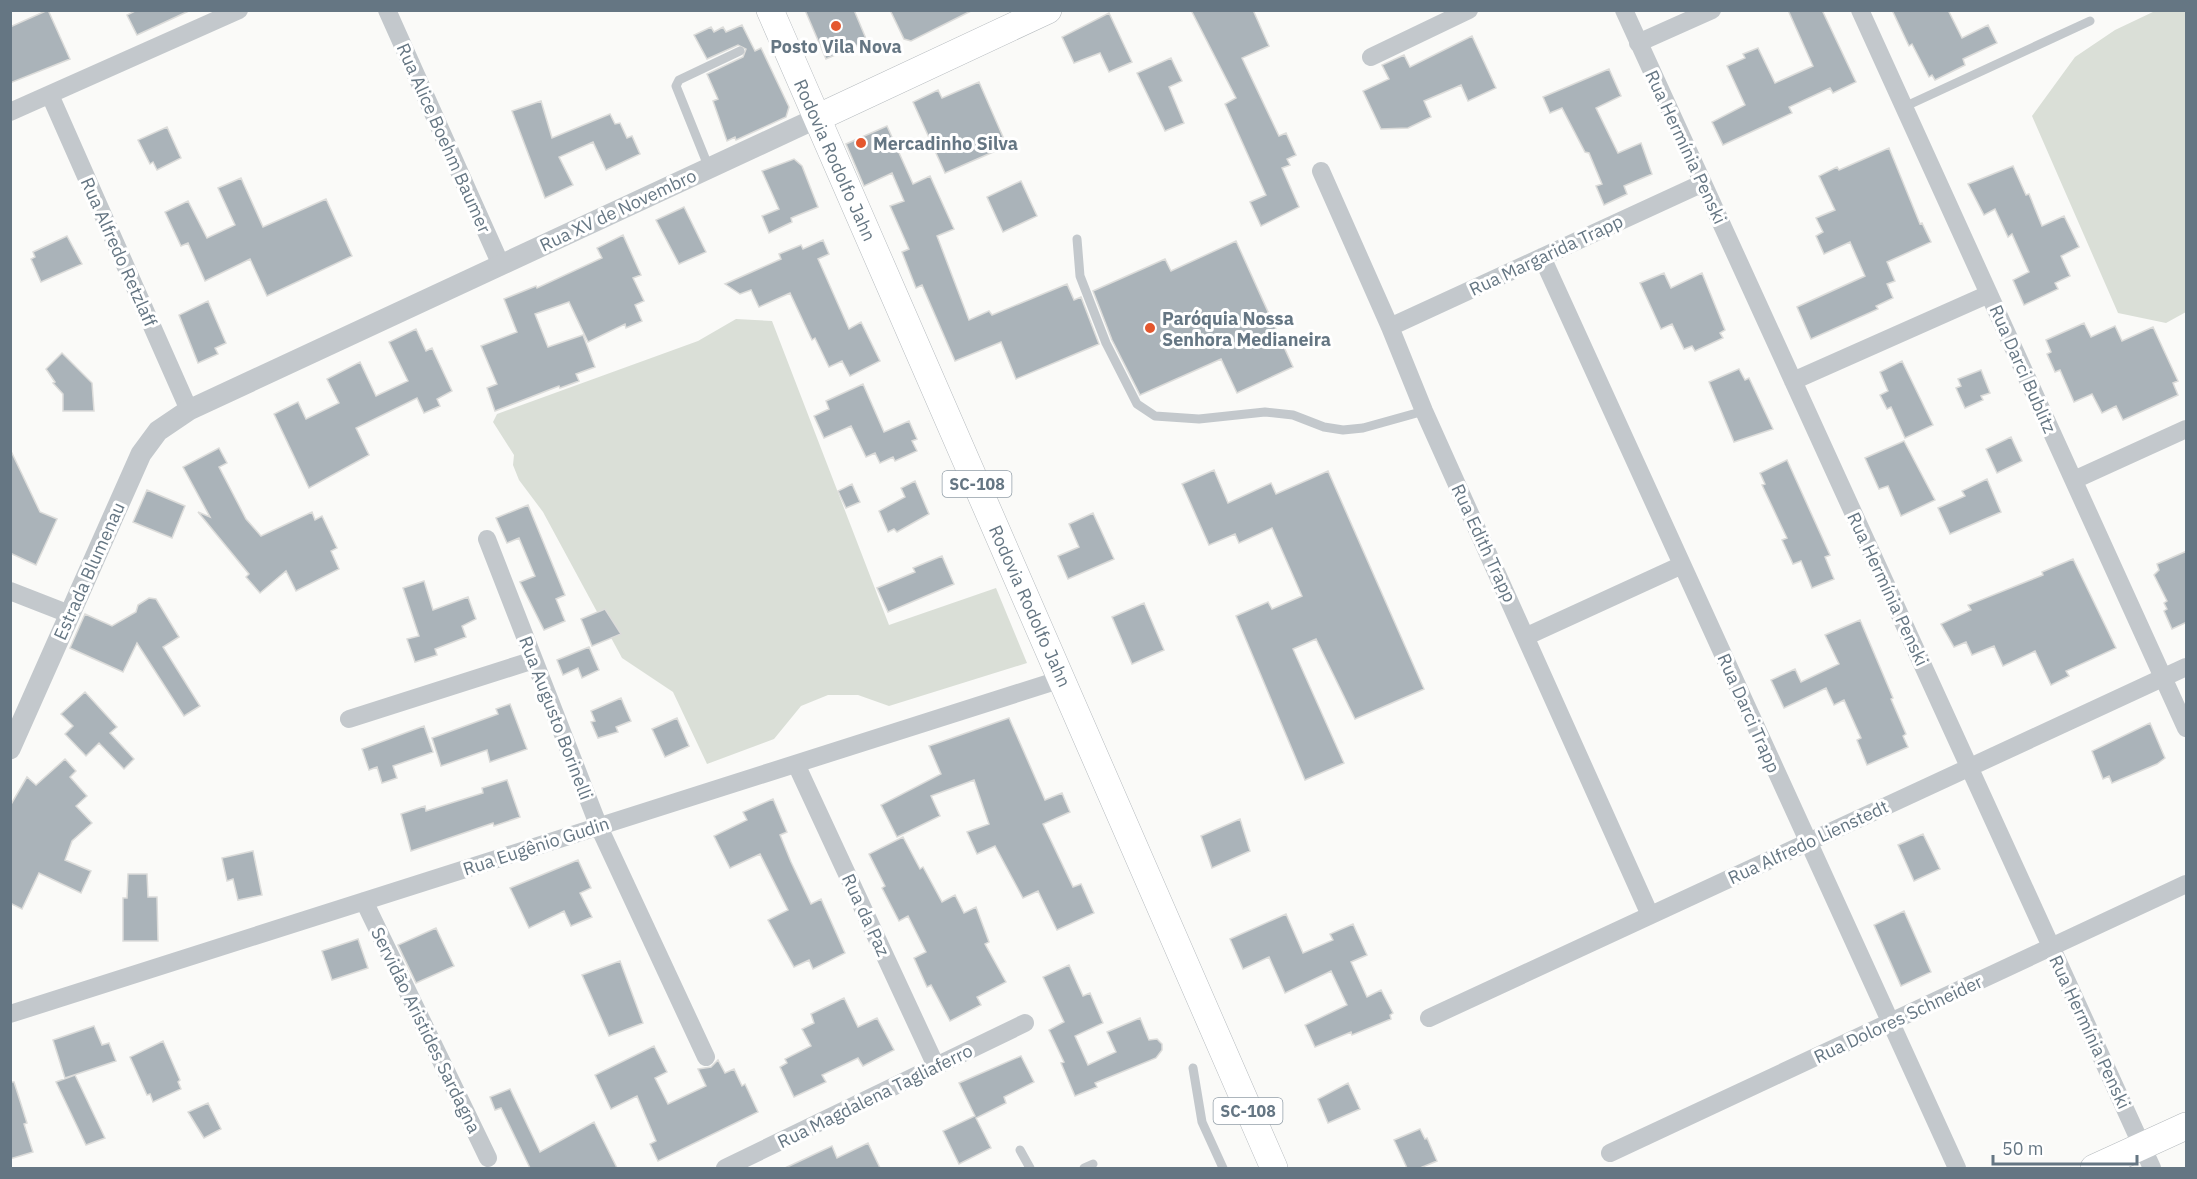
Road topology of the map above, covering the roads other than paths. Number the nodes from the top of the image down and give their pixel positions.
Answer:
1 (239, 10) edge
2 (387, 10) edge
3 (770, 10) edge
4 (1048, 10) edge
5 (1469, 10) edge
6 (1624, 10) edge
7 (1712, 10) edge
8 (1860, 10) edge
9 (2090, 21) dead end
10 (1638, 43) junction
11 (740, 51) dead end
12 (1371, 57) dead end
13 (50, 95) junction
14 (1904, 107) junction
15 (10, 112) edge
16 (817, 118) junction
17 (709, 168) junction
18 (1321, 171) dead end
19 (1702, 183) junction
20 (1077, 239) dead end
21 (1542, 257) junction
22 (501, 265) junction
23 (1989, 294) junction
24 (1390, 327) junction
25 (1793, 381) junction
26 (189, 410) junction
27 (1424, 411) junction
28 (2187, 429) edge
29 (2074, 480) junction
30 (487, 539) dead end
31 (1682, 565) junction
32 (10, 591) edge
33 (69, 614) junction
34 (1527, 636) junction
35 (534, 660) junction
36 (2187, 667) edge
37 (2164, 677) junction
38 (1062, 679) junction
39 (349, 719) dead end
40 (2187, 728) edge
41 (10, 749) edge
42 (796, 764) junction
43 (1969, 767) junction
44 (598, 826) junction
45 (1808, 842) junction
46 (2187, 884) edge
47 (364, 901) junction
48 (1650, 915) junction
49 (2051, 947) junction
50 (10, 1014) edge
51 (1429, 1017) dead end
52 (1890, 1022) junction
53 (1025, 1023) dead end
54 (706, 1057) dead end
55 (936, 1066) junction
56 (1193, 1068) dead end
57 (2187, 1126) edge
58 (1020, 1150) dead end
59 (1610, 1153) dead end
60 (2147, 1157) edge
61 (488, 1158) dead end
62 (1094, 1164) dead end
63 (725, 1168) edge
64 (1030, 1168) edge
65 (1084, 1168) edge
66 (1222, 1168) edge
67 (1274, 1168) edge
68 (1957, 1168) edge
69 (2094, 1168) edge

1 - 13 street
2 - 22 street, Rua Alice Boehm Baumer
3 - 16 main road, Rodovia Rodolfo Jahn / SC-108
4 - 16 main road, Rua XV de Novembro
5 - 12 street
6 - 10 street, Rua Hermínia Penski
7 - 10 street
8 - 14 street, Rua Darci Bublitz
9 - 14 lane
10 - 19 street, Rua Hermínia Penski
11 - 17 lane
13 - 15 street
13 - 26 street, Rua Alfredo Retzlaff
14 - 23 street, Rua Darci Bublitz
16 - 17 street, Rua XV de Novembro
16 - 38 main road, Rodovia Rodolfo Jahn / SC-108
17 - 22 street, Rua XV de Novembro
18 - 24 street, Rua Edith Trapp
19 - 21 street, Rua Margarida Trapp
19 - 25 street, Rua Hermínia Penski
20 - 27 lane
21 - 24 street, Rua Margarida Trapp
21 - 31 street, Rua Darci Trapp
22 - 26 street, Rua XV de Novembro
23 - 25 street
23 - 29 street, Rua Darci Bublitz
24 - 27 street, Rua Edith Trapp
25 - 43 street, Rua Hermínia Penski
26 - 33 street, Estrada Blumenau
27 - 34 street, Rua Edith Trapp
28 - 29 street
29 - 37 street, Rua Darci Bublitz
30 - 35 street, Rua Augusto Borinelli
31 - 34 street
31 - 45 street, Rua Darci Trapp
32 - 33 street
33 - 41 street, Estrada Blumenau
34 - 48 street, Rua Edith Trapp
35 - 39 street
35 - 44 street, Rua Augusto Borinelli
36 - 37 street, Rua Alfredo Lienstedt
37 - 40 street, Rua Darci Bublitz
37 - 43 street, Rua Alfredo Lienstedt
38 - 42 street, Rua Eugênio Gudin
38 - 67 main road, Rodovia Rodolfo Jahn / SC-108
42 - 44 street, Rua Eugênio Gudin
42 - 55 street, Rua da Paz
43 - 45 street, Rua Alfredo Lienstedt
43 - 49 street, Rua Hermínia Penski
44 - 47 street, Rua Eugênio Gudin
44 - 54 street, Rua Augusto Borinelli
45 - 48 street, Rua Alfredo Lienstedt
45 - 52 street, Rua Darci Trapp
46 - 49 street, Rua Dolores Schneider
47 - 50 street, Rua Eugênio Gudin
47 - 61 street, Servidão Aristides Sardagna
48 - 51 street, Rua Alfredo Lienstedt
49 - 52 street, Rua Dolores Schneider
49 - 60 street, Rua Hermínia Penski
52 - 59 street, Rua Dolores Schneider
52 - 68 street, Rua Darci Trapp
53 - 55 street, Rua Magdalena Tagliaferro
55 - 63 street, Rua Magdalena Tagliaferro
56 - 66 lane
57 - 60 main road
58 - 64 lane
60 - 69 main road
62 - 65 lane

